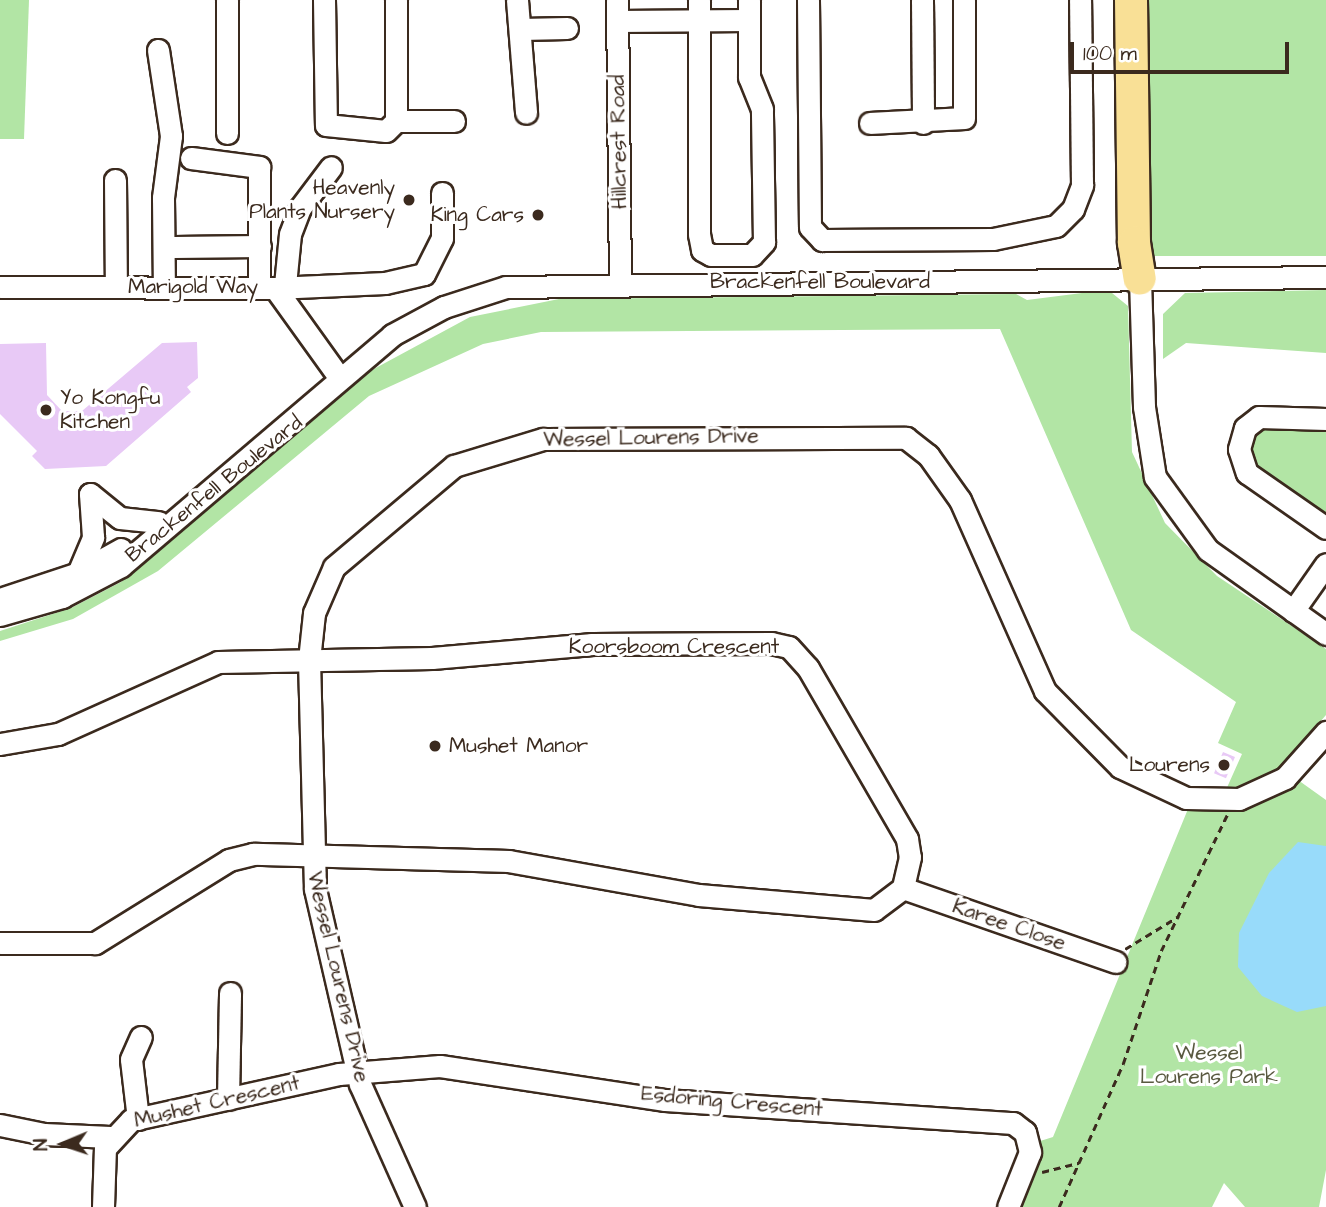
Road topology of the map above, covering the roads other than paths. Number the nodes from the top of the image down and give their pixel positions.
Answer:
1 (227, 0) edge
2 (324, 0) edge
3 (396, 0) edge
4 (517, 0) edge
5 (808, 0) edge
6 (922, 0) edge
7 (964, 0) edge
8 (1080, 0) edge
9 (1131, 0) edge
10 (699, 10) edge
11 (749, 10) edge
12 (617, 11) edge
13 (567, 28) dead end
14 (521, 29) junction
15 (158, 50) dead end
16 (526, 113) dead end
17 (396, 121) junction
18 (454, 121) dead end
19 (870, 123) dead end
20 (923, 123) junction
21 (228, 133) dead end
22 (191, 158) dead end
23 (331, 167) dead end
24 (115, 180) dead end
25 (442, 193) dead end
26 (260, 246) junction
27 (174, 247) dead end
28 (1326, 277) edge
29 (1140, 279) junction
30 (620, 284) junction
31 (0, 287) edge
32 (116, 287) junction
33 (163, 287) junction
34 (273, 287) junction
35 (339, 377) junction
36 (1326, 419) edge
37 (159, 522) junction
38 (1326, 528) edge
39 (1326, 564) edge
40 (78, 573) junction
41 (0, 599) edge
42 (1293, 611) junction
43 (0, 615) edge
44 (1326, 634) edge
45 (309, 660) junction
46 (1326, 732) edge
47 (0, 744) edge
48 (311, 855) junction
49 (903, 888) junction
50 (0, 943) edge
51 (1111, 961) road end
52 (230, 993) dead end
53 (141, 1037) dead end
54 (357, 1073) junction
55 (228, 1099) junction
56 (138, 1119) junction
57 (0, 1125) edge
58 (110, 1137) junction
59 (103, 1207) edge
60 (415, 1207) edge
61 (1008, 1207) edge

1 - 21 street
2 - 17 street
3 - 17 street
4 - 14 street
5 - 8 street
6 - 20 street
7 - 20 street
9 - 29 highway
10 - 11 street
10 - 11 street
10 - 12 street
12 - 30 street, Hillcrest Road
13 - 14 street
14 - 16 street
15 - 33 street
17 - 18 street
19 - 20 street
22 - 26 street
23 - 34 street
24 - 32 street
25 - 34 street
26 - 27 street
26 - 34 street
28 - 29 street, Brackenfell Boulevard
29 - 30 street, Brackenfell Boulevard
29 - 42 street
30 - 35 street, Brackenfell Boulevard
31 - 32 street, Marigold Way
32 - 33 street, Marigold Way
33 - 34 street, Marigold Way
34 - 35 street, Marigold Way
35 - 37 street, Brackenfell Boulevard
35 - 43 street, Brackenfell Boulevard
36 - 38 street
37 - 40 street, Brackenfell Boulevard
37 - 40 street
39 - 42 street
40 - 41 street, Brackenfell Boulevard
42 - 44 street
45 - 46 street, Wessel Lourens Drive
45 - 47 street
45 - 48 street, Wessel Lourens Drive
45 - 49 street, Koorsboom Crescent
48 - 49 street
48 - 50 street
48 - 54 street, Wessel Lourens Drive
49 - 51 street, Karee Close
52 - 55 street
53 - 56 street
54 - 55 street, Mushet Crescent
54 - 60 street, Wessel Lourens Drive
54 - 61 street, Esdoring Crescent
55 - 56 street, Mushet Crescent
56 - 58 street, Mushet Crescent
57 - 58 street
58 - 59 street, Mushet Crescent

